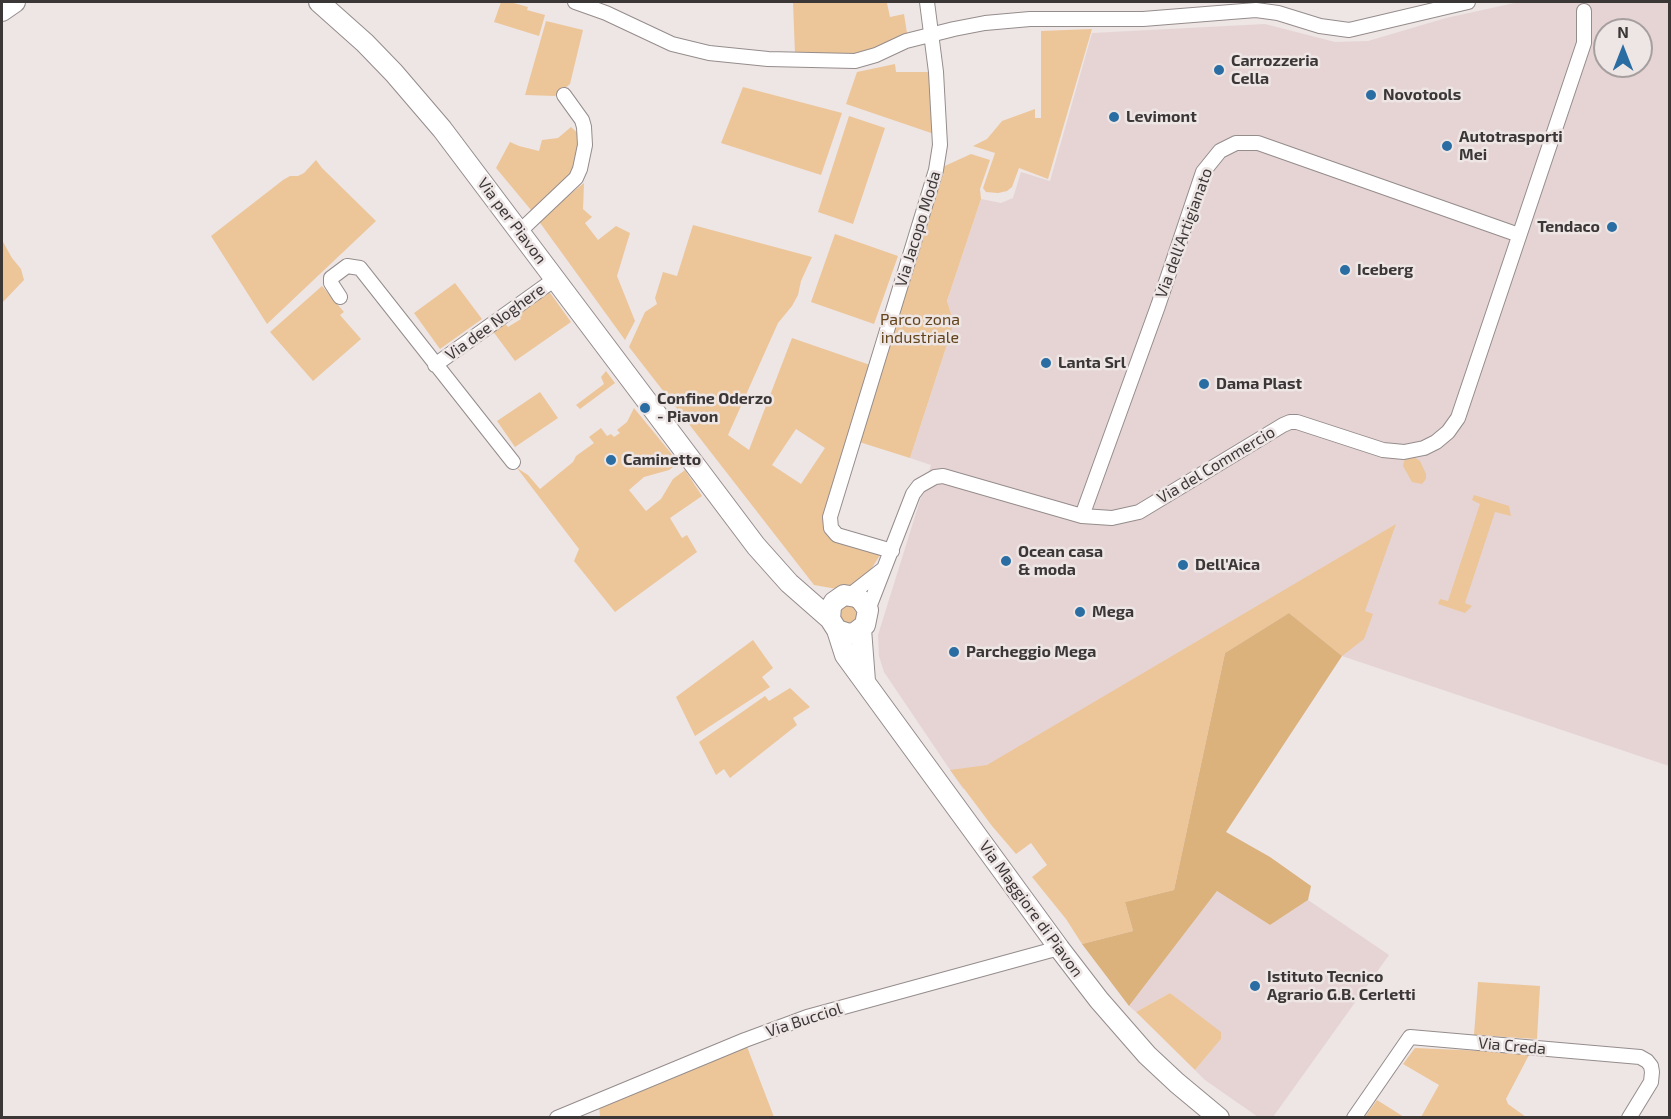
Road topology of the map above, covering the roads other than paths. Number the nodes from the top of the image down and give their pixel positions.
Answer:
1 (15, 2) edge
2 (319, 2) edge
3 (575, 2) edge
4 (927, 2) edge
5 (1468, 2) edge
6 (2, 11) edge
7 (1584, 11) dead end
8 (932, 34) junction
9 (564, 95) dead end
10 (519, 232) junction
11 (1520, 235) junction
12 (555, 279) junction
13 (340, 297) dead end
14 (435, 365) junction
15 (513, 462) dead end
16 (1082, 516) junction
17 (892, 551) junction
18 (883, 569) junction
19 (838, 611) junction
20 (865, 620) junction
21 (865, 681) junction
22 (1059, 948) junction
23 (557, 1118) edge
24 (1219, 1118) edge
25 (1354, 1118) edge
26 (1629, 1118) edge

1 - 6 main road
2 - 10 main road, Via per Piavon
3 - 8 street
4 - 8 street
5 - 8 street
7 - 11 street, Via del Commercio
8 - 17 street, Via Jacopo Moda
9 - 10 street
10 - 12 main road, Via per Piavon
11 - 16 street, Via del Commercio
11 - 16 street, Via dell'Artigianato
12 - 14 street, Via dee Noghere
12 - 19 main road, Via per Piavon
13 - 14 street, Via dee Noghere
14 - 15 street, Via dee Noghere
16 - 17 street, Via del Commercio
17 - 18 street, Via del Commercio
18 - 19 street, Via del Commercio
18 - 20 street, Via del Commercio
19 - 20 main road
19 - 20 main road
19 - 21 main road, Via Maggiore di Piavon
20 - 21 main road
21 - 22 main road, Via Maggiore di Piavon
22 - 23 street, Via Bucciol
22 - 24 main road, Via Maggiore di Piavon
25 - 26 street, Via Creda

